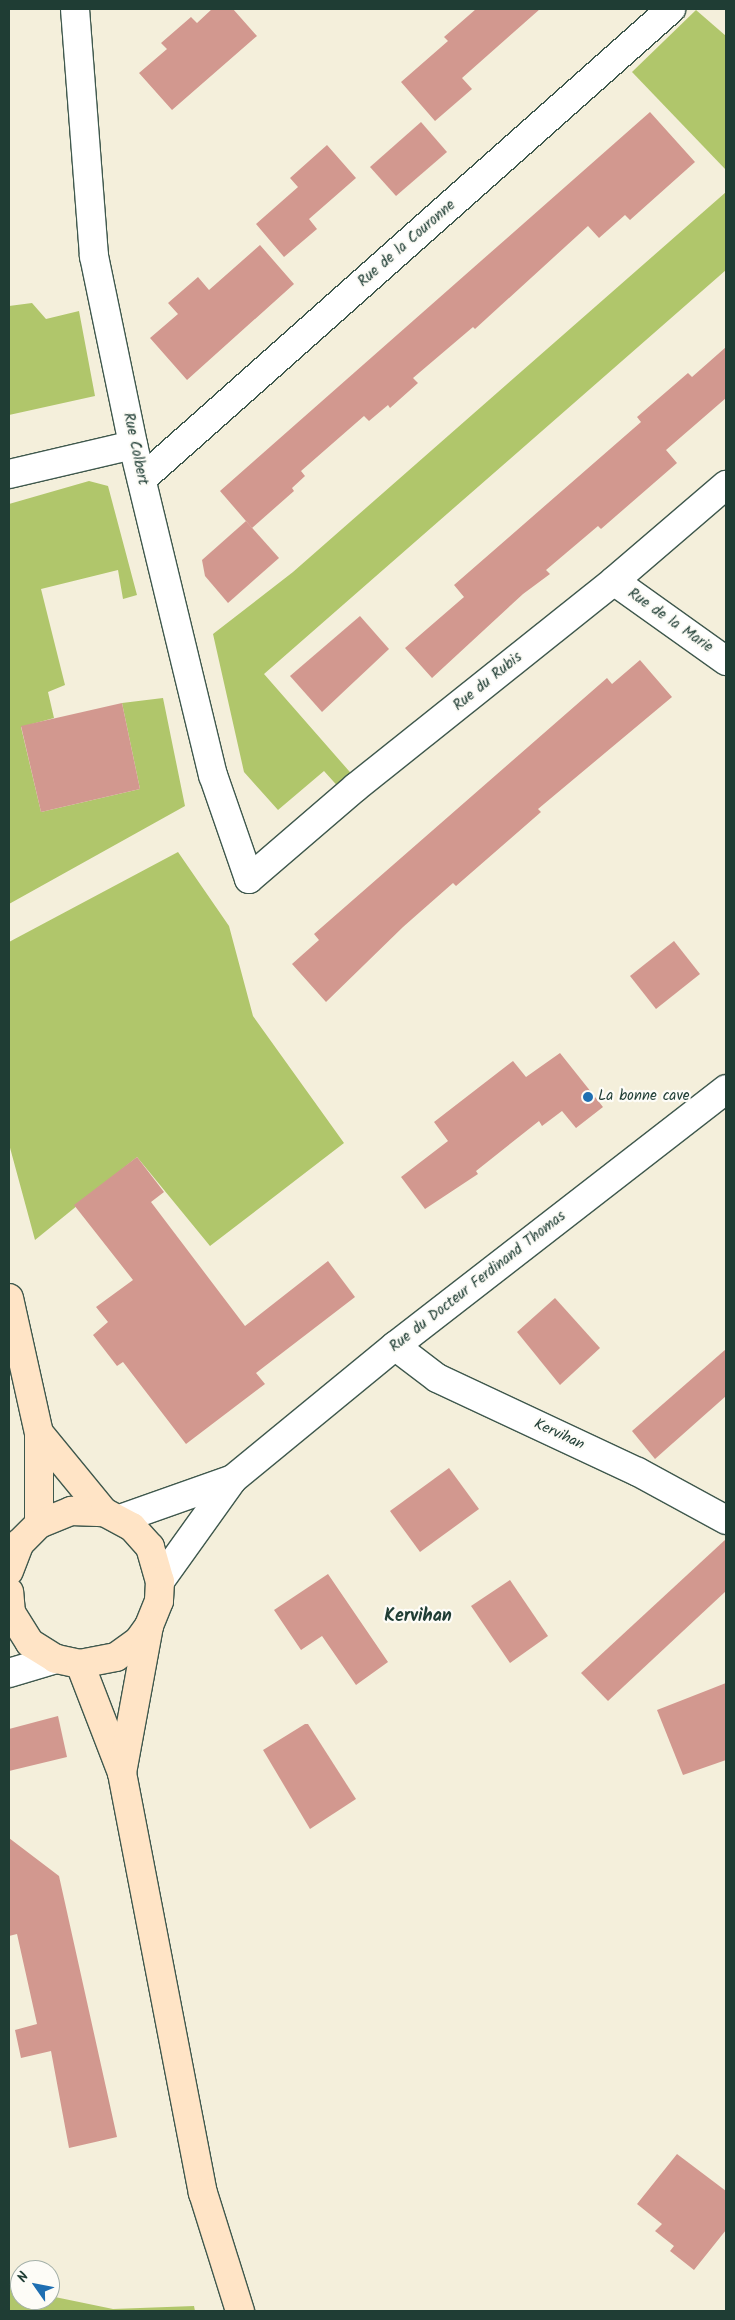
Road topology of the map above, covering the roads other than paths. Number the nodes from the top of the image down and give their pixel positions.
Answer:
1 (671, 9) edge
2 (82, 15) edge
3 (133, 445) junction
4 (9, 474) edge
5 (142, 479) junction
6 (726, 485) edge
7 (614, 581) junction
8 (726, 661) edge
9 (249, 878) joint
10 (726, 1089) edge
11 (9, 1298) edge
12 (395, 1346) junction
13 (40, 1433) junction
14 (233, 1479) junction
15 (112, 1516) junction
16 (726, 1520) edge
17 (39, 1524) junction
18 (9, 1571) edge
19 (160, 1581) junction
20 (9, 1607) edge
21 (149, 1626) junction
22 (68, 1662) junction
23 (9, 1673) edge
24 (122, 1773) junction
25 (240, 2311) edge

1 - 5 street, Rue de la Couronne
2 - 3 street, Rue Colbert
3 - 4 street
3 - 5 street, Rue Colbert
5 - 9 street, Rue Colbert
6 - 7 street, Rue du Rubis
7 - 8 street, Rue de la Marie
7 - 9 street, Rue du Rubis
10 - 12 street, Rue du Docteur Ferdinand Thomas
11 - 13 main road
12 - 14 street, Rue du Docteur Ferdinand Thomas
12 - 16 street, Kervihan
13 - 15 main road
13 - 17 main road
14 - 15 street, Rue du Docteur Ferdinand Thomas
14 - 19 street, Rue du Docteur Ferdinand Thomas
15 - 17 main road
15 - 19 main road
17 - 18 main road
19 - 21 main road
20 - 22 main road
21 - 22 main road
21 - 24 main road
22 - 23 street
22 - 24 main road
24 - 25 main road

